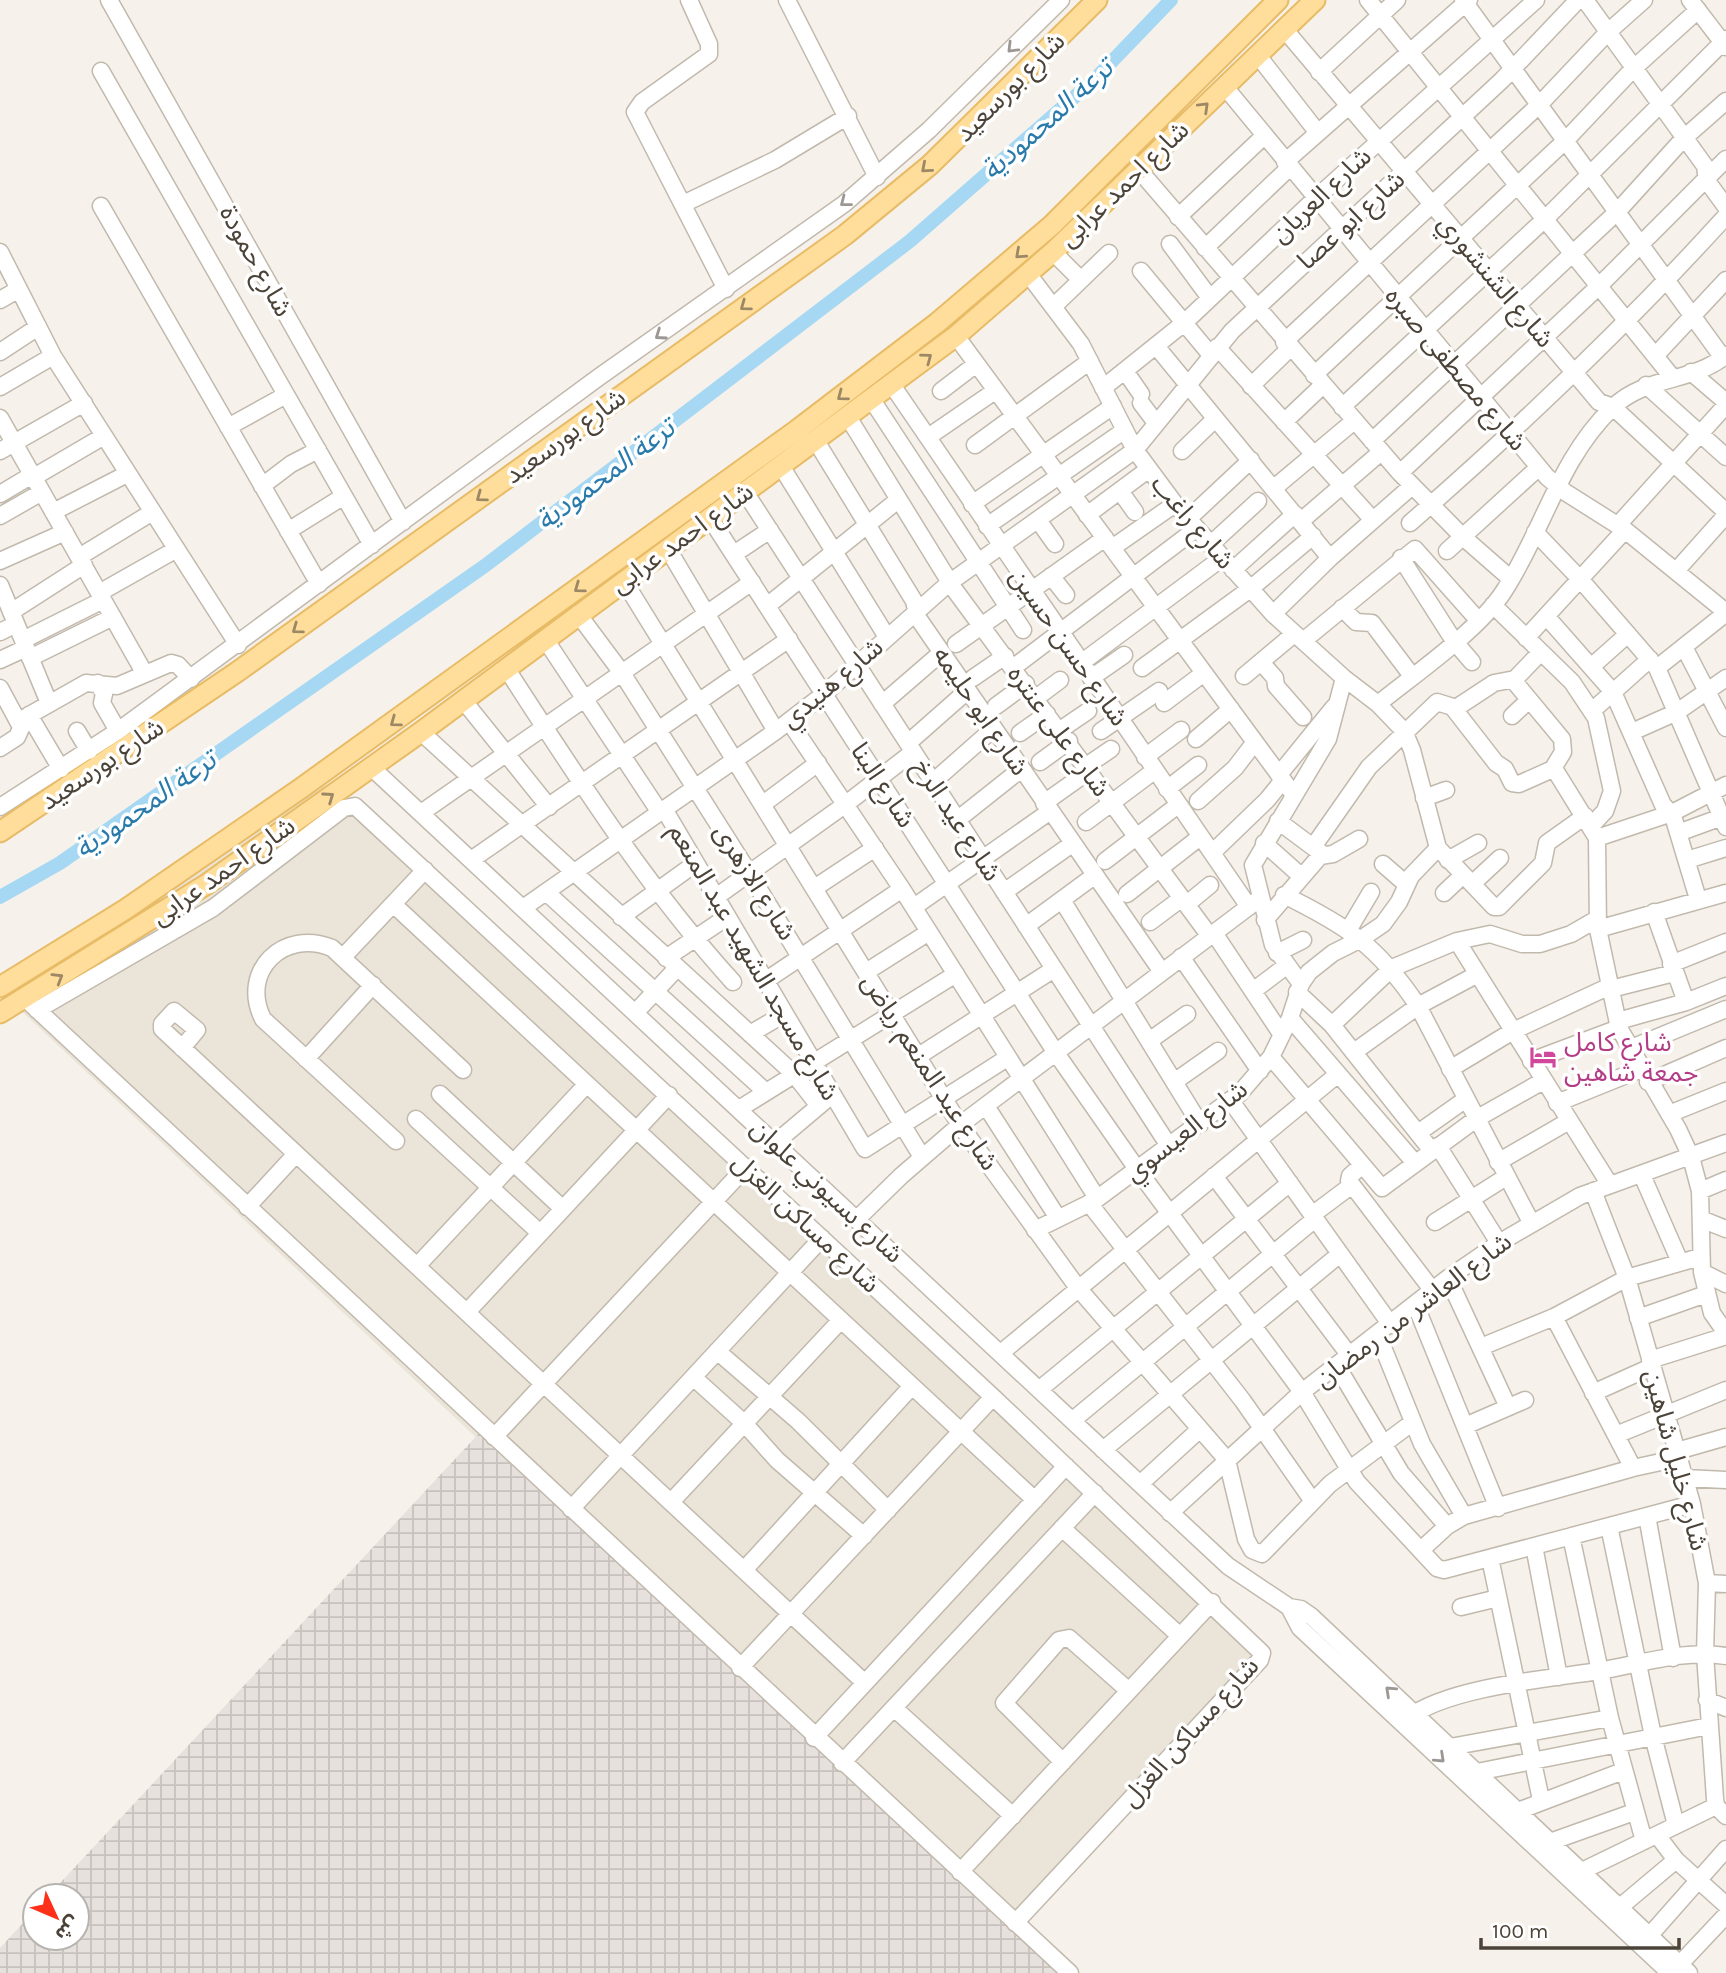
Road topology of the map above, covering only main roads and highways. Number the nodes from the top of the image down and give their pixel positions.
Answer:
1 (1097, 0) edge
2 (1278, 0) edge
3 (1315, 0) edge
4 (0, 832) edge
5 (0, 987) edge
6 (0, 1013) edge

1 -> 4 main road, شارع بورسعيد
2 -> 5 main road, شارع احمد عرابى
6 -> 3 main road, شارع احمد عرابى

